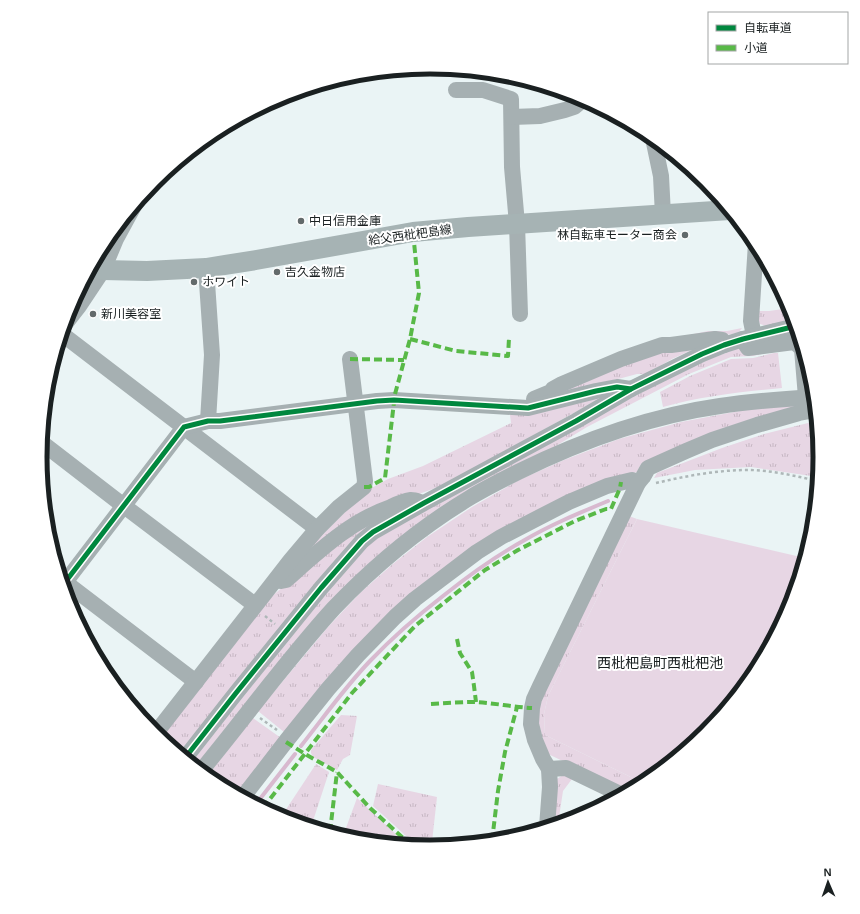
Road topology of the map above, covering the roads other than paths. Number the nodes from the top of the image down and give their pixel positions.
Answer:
1 (456, 90) dead end
2 (578, 104) edge
3 (512, 117) junction
4 (655, 147) edge
5 (723, 211) edge
6 (663, 215) junction
7 (517, 224) junction
8 (118, 236) edge
9 (755, 255) edge
10 (98, 267) edge
11 (206, 268) junction
12 (76, 310) edge
13 (520, 314) dead end
14 (791, 327) edge
15 (706, 329) dead end
16 (66, 337) edge
17 (749, 338) junction
18 (796, 343) edge
19 (662, 345) junction
20 (724, 345) junction
21 (350, 359) dead end
22 (631, 389) junction
23 (809, 402) edge
24 (356, 404) junction
25 (810, 404) edge
26 (532, 407) junction
27 (208, 421) junction
28 (184, 428) junction
29 (47, 447) edge
30 (638, 483) junction
31 (424, 503) junction
32 (124, 506) junction
33 (317, 529) junction
34 (66, 578) edge
35 (274, 583) junction
36 (70, 587) edge
37 (254, 606) junction
38 (196, 682) junction
39 (159, 728) edge
40 (188, 754) edge
41 (205, 766) edge
42 (549, 768) junction
43 (616, 792) edge
44 (246, 793) edge
45 (548, 821) edge

1 - 3 street
2 - 3 street
3 - 7 street
4 - 6 street
5 - 6 main road, 給父西枇杷島線
6 - 7 main road, 給父西枇杷島線
7 - 11 main road, 給父西枇杷島線
7 - 13 street
8 - 10 street
9 - 17 street
10 - 11 main road, 給父西枇杷島線
10 - 12 street
11 - 27 street
14 - 17 street
15 - 19 street
16 - 28 street
17 - 18 street
17 - 20 street
19 - 20 street
19 - 26 street
20 - 22 street
21 - 24 street
22 - 26 street
22 - 31 street
23 - 41 street
24 - 26 street
24 - 27 street
24 - 33 street
25 - 30 street
27 - 28 street
28 - 32 street
28 - 33 street
29 - 32 street
30 - 42 street
30 - 44 street
31 - 35 street
31 - 40 street
32 - 34 street
32 - 37 street
33 - 35 street
35 - 37 street
36 - 38 street
37 - 38 street
38 - 39 street
42 - 43 street
42 - 45 street

